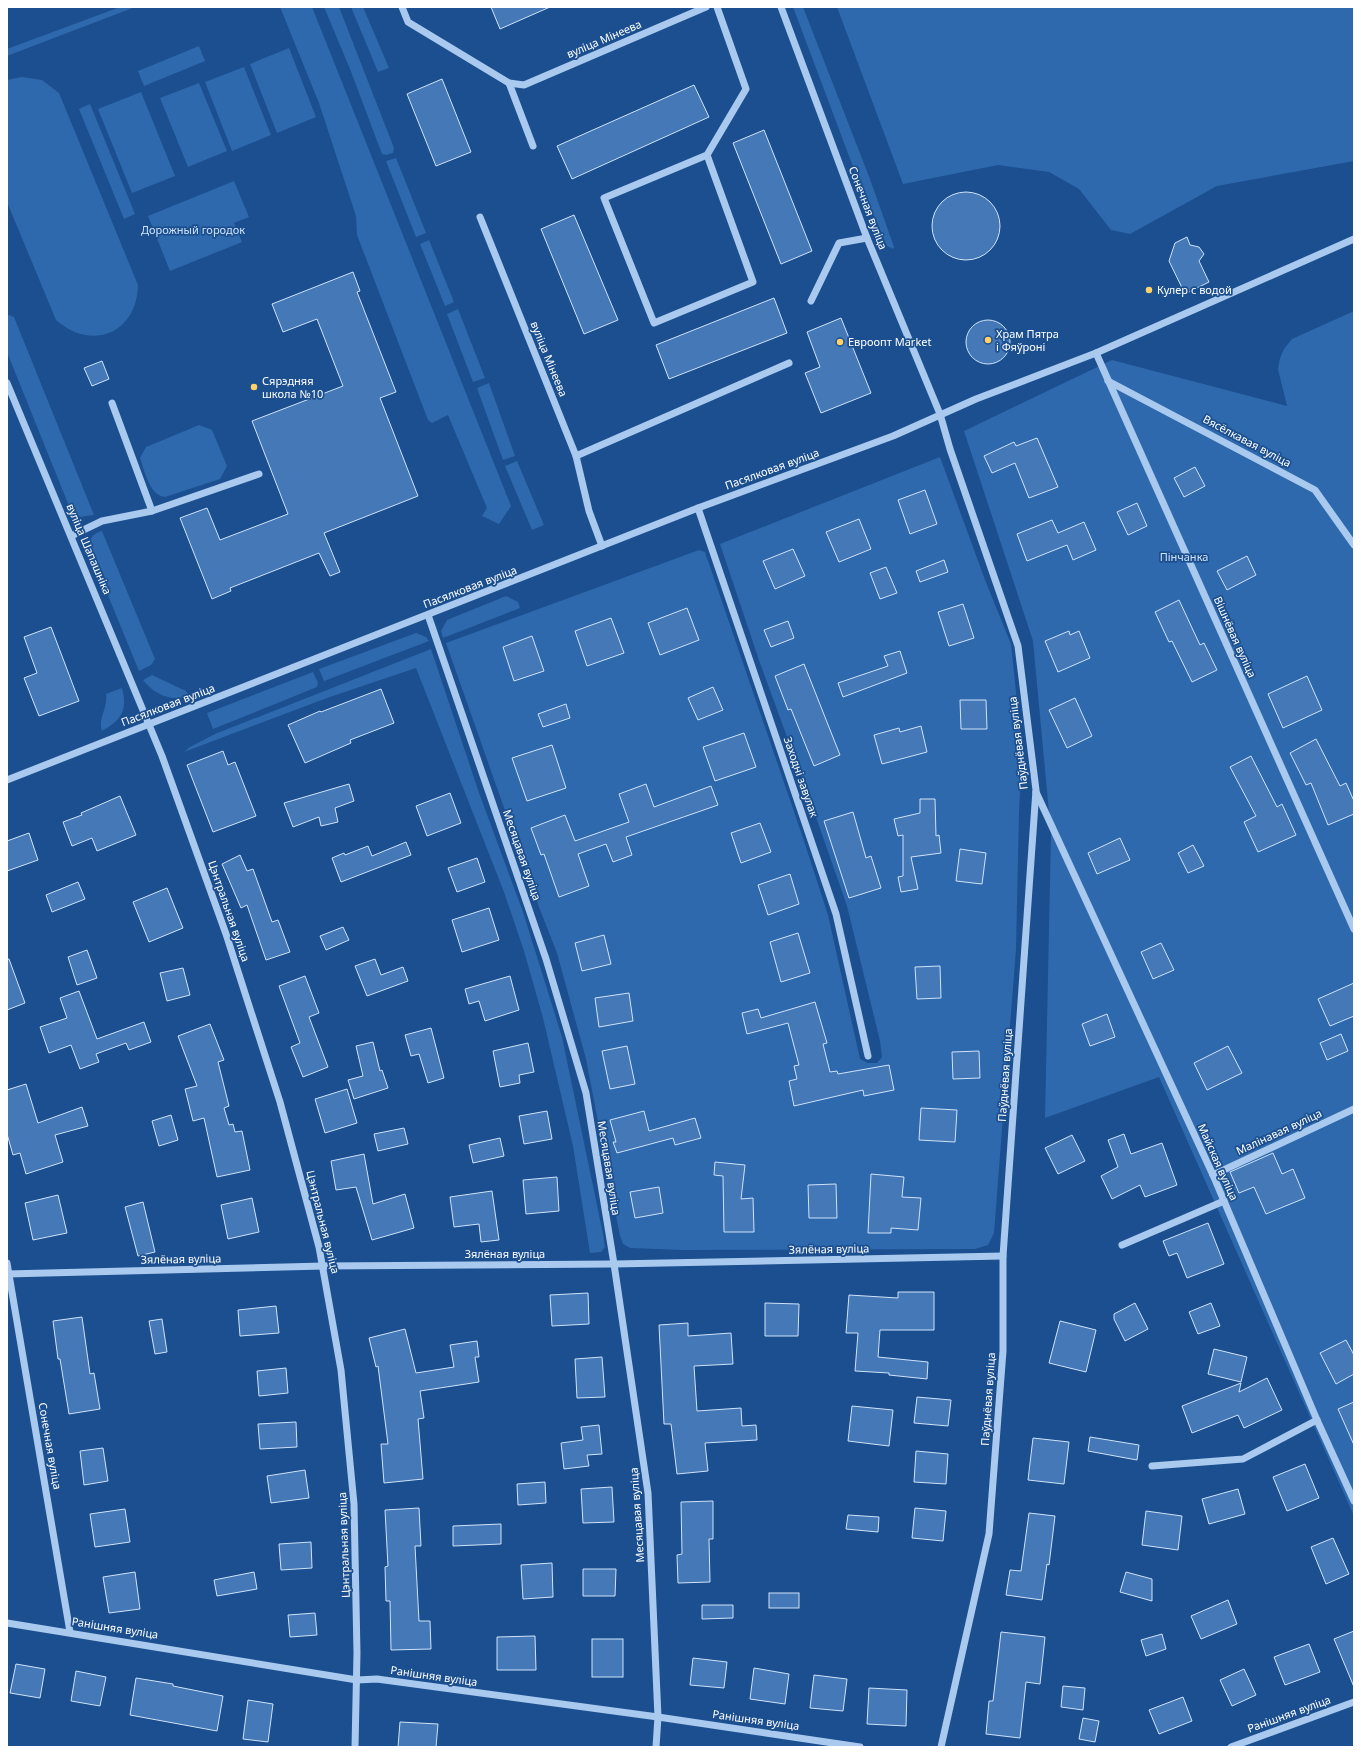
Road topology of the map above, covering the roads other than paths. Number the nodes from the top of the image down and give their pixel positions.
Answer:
1 (402, 7) edge
2 (706, 7) edge
3 (717, 7) edge
4 (781, 7) edge
5 (509, 83) junction
6 (533, 146) dead end
7 (707, 155) junction
8 (480, 217) dead end
9 (867, 238) junction
10 (1354, 239) edge
11 (811, 301) dead end
12 (1096, 353) junction
13 (789, 363) dead end
14 (1108, 381) junction
15 (7, 383) edge
16 (112, 403) dead end
17 (940, 414) junction
18 (576, 456) junction
19 (259, 474) dead end
20 (698, 508) junction
21 (152, 511) junction
22 (71, 536) junction
23 (602, 546) junction
24 (1354, 546) edge
25 (428, 615) junction
26 (150, 724) junction
27 (7, 780) edge
28 (1036, 790) junction
29 (1354, 929) edge
30 (868, 1056) dead end
31 (1354, 1109) edge
32 (1213, 1175) junction
33 (1224, 1201) junction
34 (1122, 1245) dead end
35 (1003, 1256) junction
36 (7, 1263) edge
37 (614, 1264) junction
38 (324, 1266) junction
39 (8, 1274) edge
40 (1317, 1420) junction
41 (1152, 1466) dead end
42 (1354, 1502) edge
43 (7, 1623) edge
44 (70, 1632) junction
45 (357, 1680) junction
46 (1354, 1702) edge
47 (658, 1717) junction
48 (355, 1747) edge
49 (656, 1747) edge
50 (860, 1747) edge
51 (941, 1747) edge
52 (1231, 1747) edge

1 - 5 street
2 - 5 street, вуліца Мінеева
3 - 7 street
4 - 9 street, Сонечная вуліца
5 - 6 street
7 - 7 street
8 - 18 street, вуліца Мінеева
9 - 11 street
9 - 17 street, Сонечная вуліца
10 - 12 street, Пасялковая вуліца
12 - 14 street, Вішнёвая вуліца
12 - 17 street, Пасялковая вуліца
13 - 18 street
14 - 24 street, Вясёлкавая вуліца
14 - 29 street, Вішнёвая вуліца
15 - 22 street, вуліца Шапашніка
16 - 21 street
17 - 20 street, Пасялковая вуліца
17 - 28 street, Паўднёвая вуліца
18 - 23 street, вуліца Мінеева
19 - 21 street
20 - 23 street, Пасялковая вуліца
20 - 30 street, Заходні завулак
21 - 22 street
22 - 26 street, вуліца Шапашніка
23 - 25 street, Пасялковая вуліца
25 - 26 street, Пасялковая вуліца
25 - 37 street, Месяцавая вуліца
26 - 27 street, Пасялковая вуліца
26 - 38 street, Цэнтральная вуліца
28 - 32 street, Майская вуліца
28 - 35 street, Паўднёвая вуліца
31 - 32 street, Малінавая вуліца
32 - 33 street, Майская вуліца
33 - 34 street
33 - 40 street, Майская вуліца
35 - 37 street, Зялёная вуліца
35 - 51 street, Паўднёвая вуліца
36 - 39 street, Сонечная вуліца
37 - 38 street, Зялёная вуліца
37 - 47 street, Месяцавая вуліца
38 - 39 street, Зялёная вуліца
38 - 45 street, Цэнтральная вуліца
39 - 44 street, Сонечная вуліца
40 - 41 street
40 - 42 street, Майская вуліца
43 - 44 street, Ранішняя вуліца
44 - 45 street, Ранішняя вуліца
45 - 47 street, Ранішняя вуліца
45 - 48 street, Цэнтральная вуліца
46 - 52 street, Ранішняя вуліца
47 - 49 street, Месяцавая вуліца
47 - 50 street, Ранішняя вуліца

